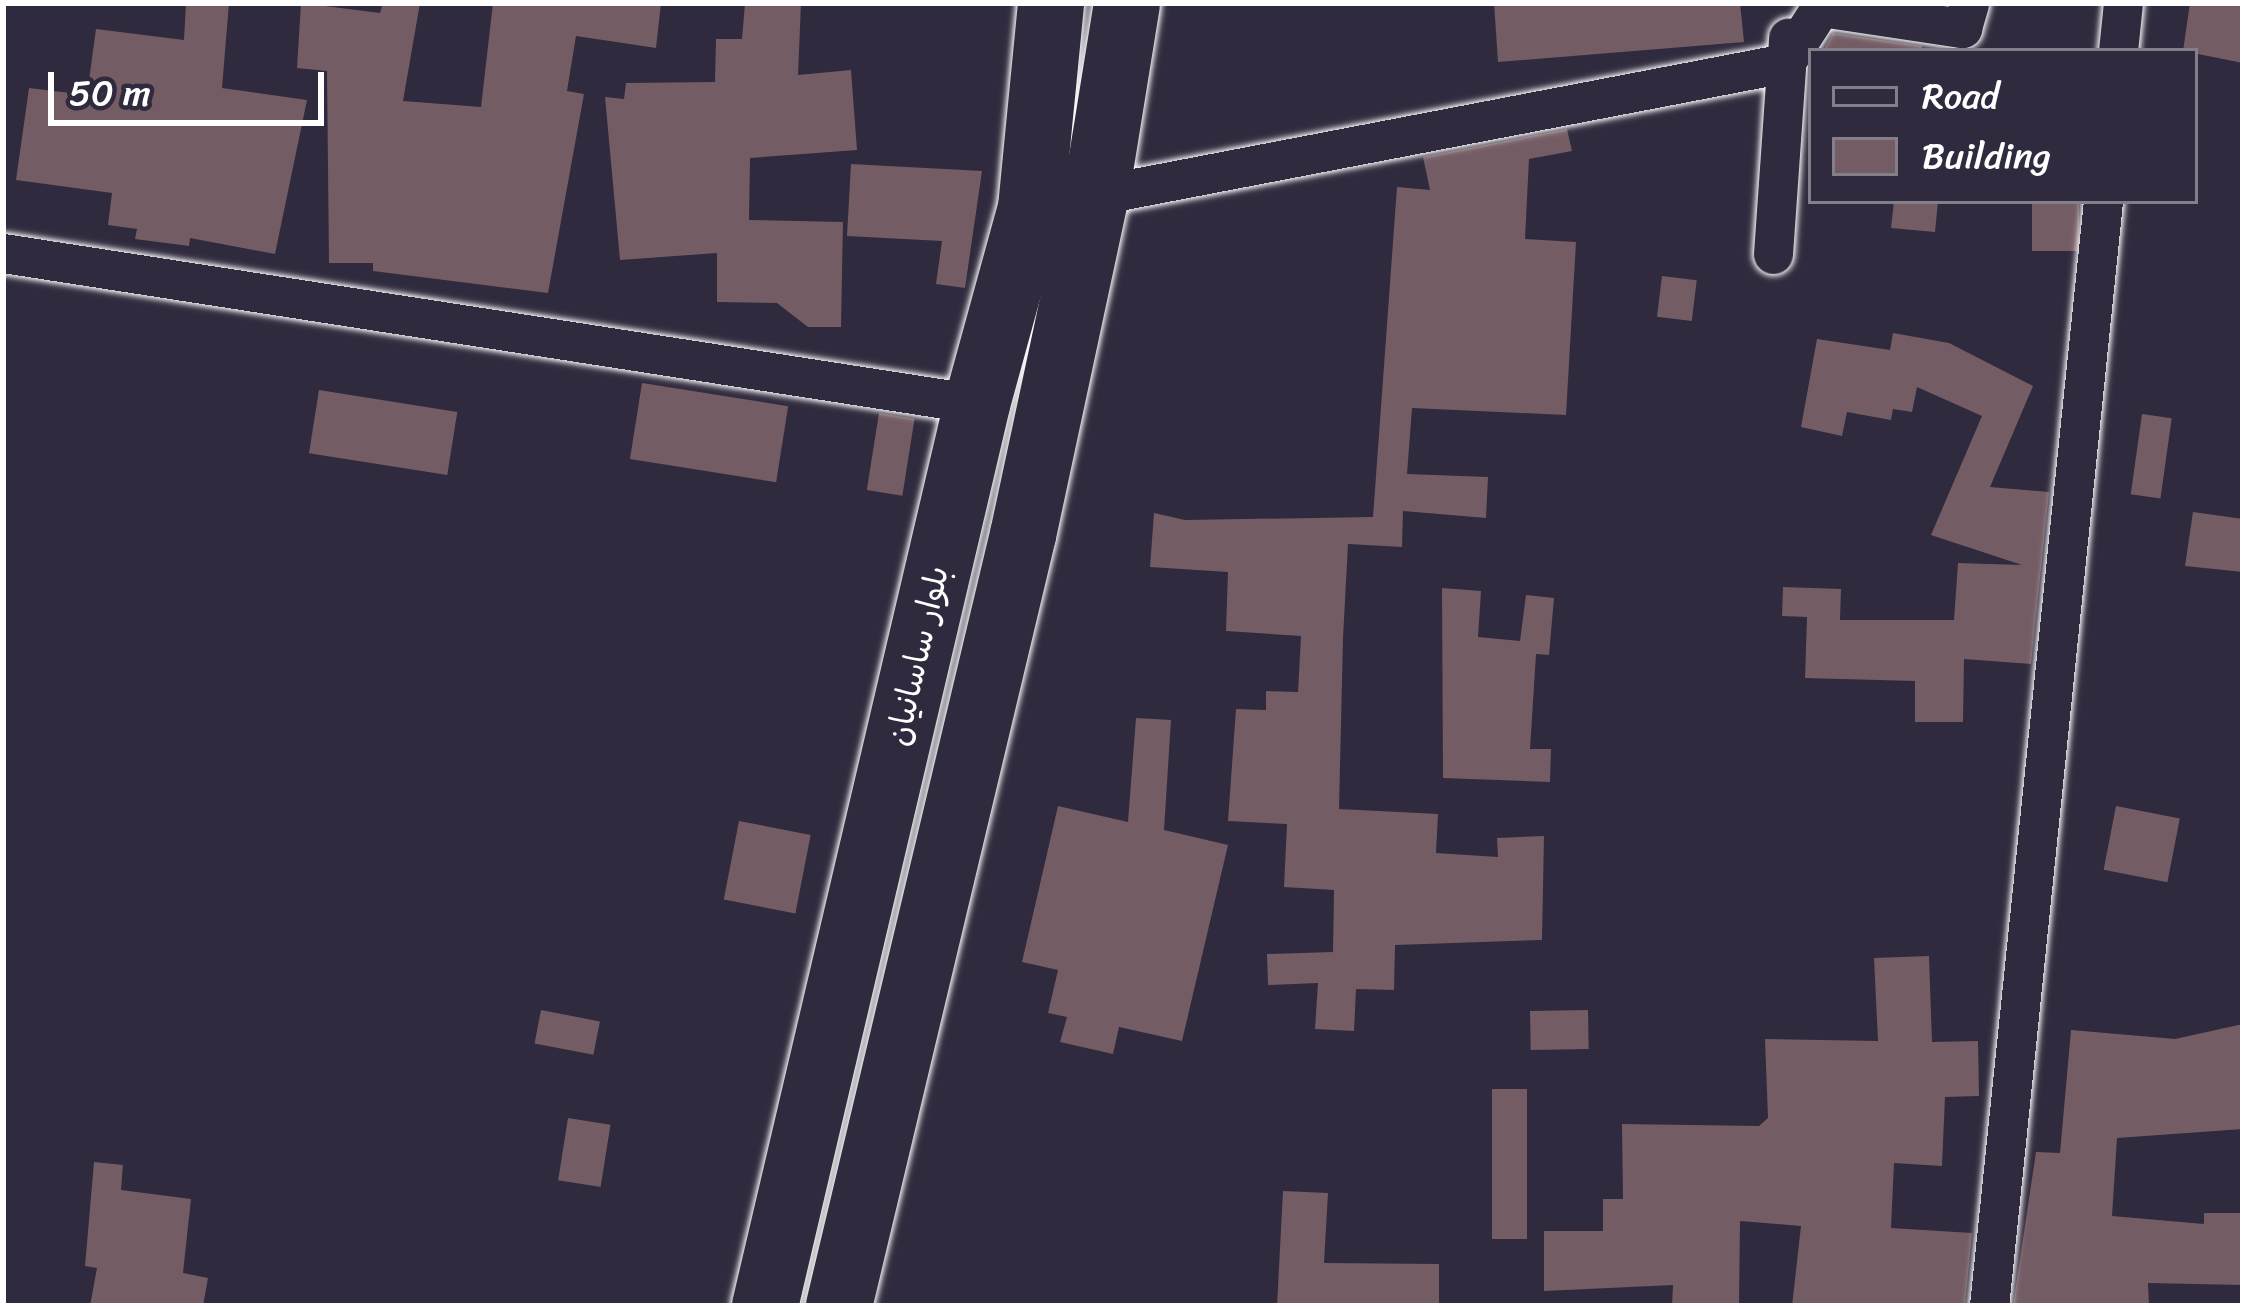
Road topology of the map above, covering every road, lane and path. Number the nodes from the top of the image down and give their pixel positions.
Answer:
1 (1051, 3) edge
2 (1127, 3) edge
3 (1792, 3) edge
4 (1969, 3) edge
5 (2123, 3) edge
6 (2118, 48) edge
7 (1785, 63) junction
8 (1096, 195) junction
9 (2103, 204) edge
10 (1030, 208) junction
11 (3, 254) edge
12 (1773, 254) dead end
13 (977, 404) junction
14 (765, 1306) edge
15 (839, 1306) edge
16 (1989, 1306) edge

1 - 10 highway, بلوار ساسانیان
2 - 8 highway
3 - 7 street
4 - 7 street
5 - 6 street
7 - 8 street
7 - 12 street
8 - 10 street
8 - 15 highway
9 - 16 street
10 - 13 highway, بلوار ساسانیان
11 - 13 street
13 - 14 highway, بلوار ساسانیان

